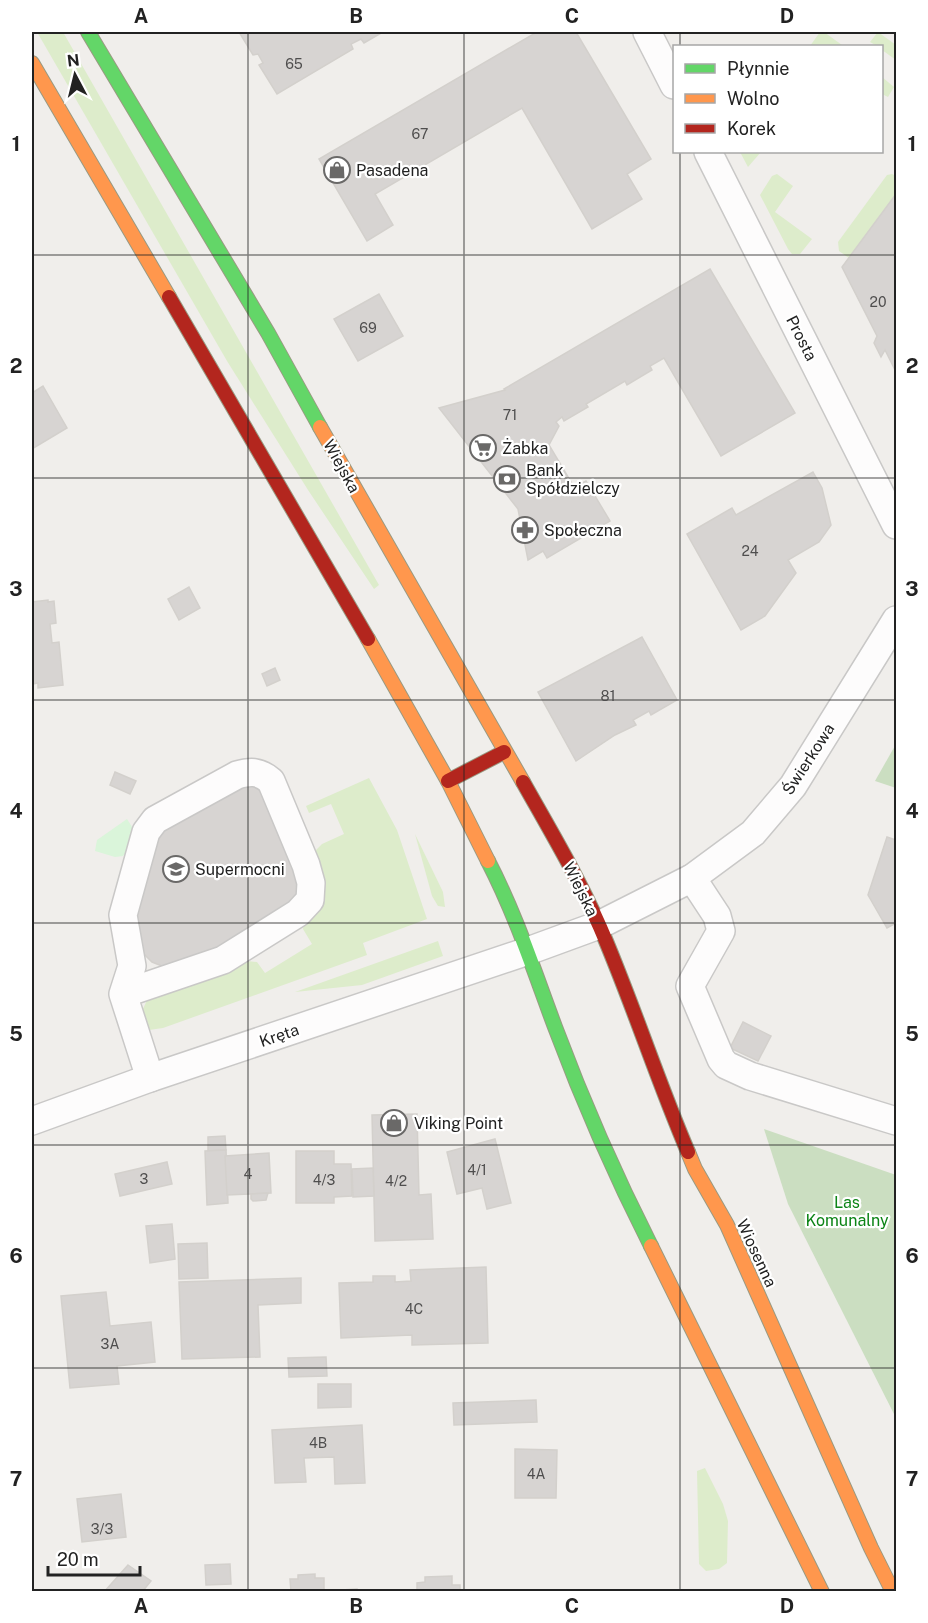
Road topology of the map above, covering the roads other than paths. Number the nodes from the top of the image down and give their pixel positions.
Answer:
1 (88, 32) edge
2 (647, 32) edge
3 (32, 63) edge
4 (673, 81) edge
5 (709, 153) edge
6 (897, 525) edge
7 (897, 620) edge
8 (504, 752) junction
9 (448, 781) junction
10 (692, 878) junction
11 (599, 925) junction
12 (528, 951) junction
13 (123, 994) junction
14 (150, 1078) junction
15 (32, 1121) edge
16 (897, 1121) edge
17 (822, 1592) edge
18 (893, 1592) edge

1 - 8 main road, Wiejska
2 - 4 street
3 - 9 main road
5 - 6 street, Prosta
7 - 10 street, Świerkowa
8 - 9 main road
8 - 11 main road, Wiejska
9 - 12 main road
10 - 11 street, Świerkowa
10 - 16 street
11 - 12 street, Wiejska
11 - 18 main road, Wiosenna
12 - 14 street, Kręta
12 - 17 main road
13 - 13 street
13 - 14 street
14 - 15 street, Kręta

